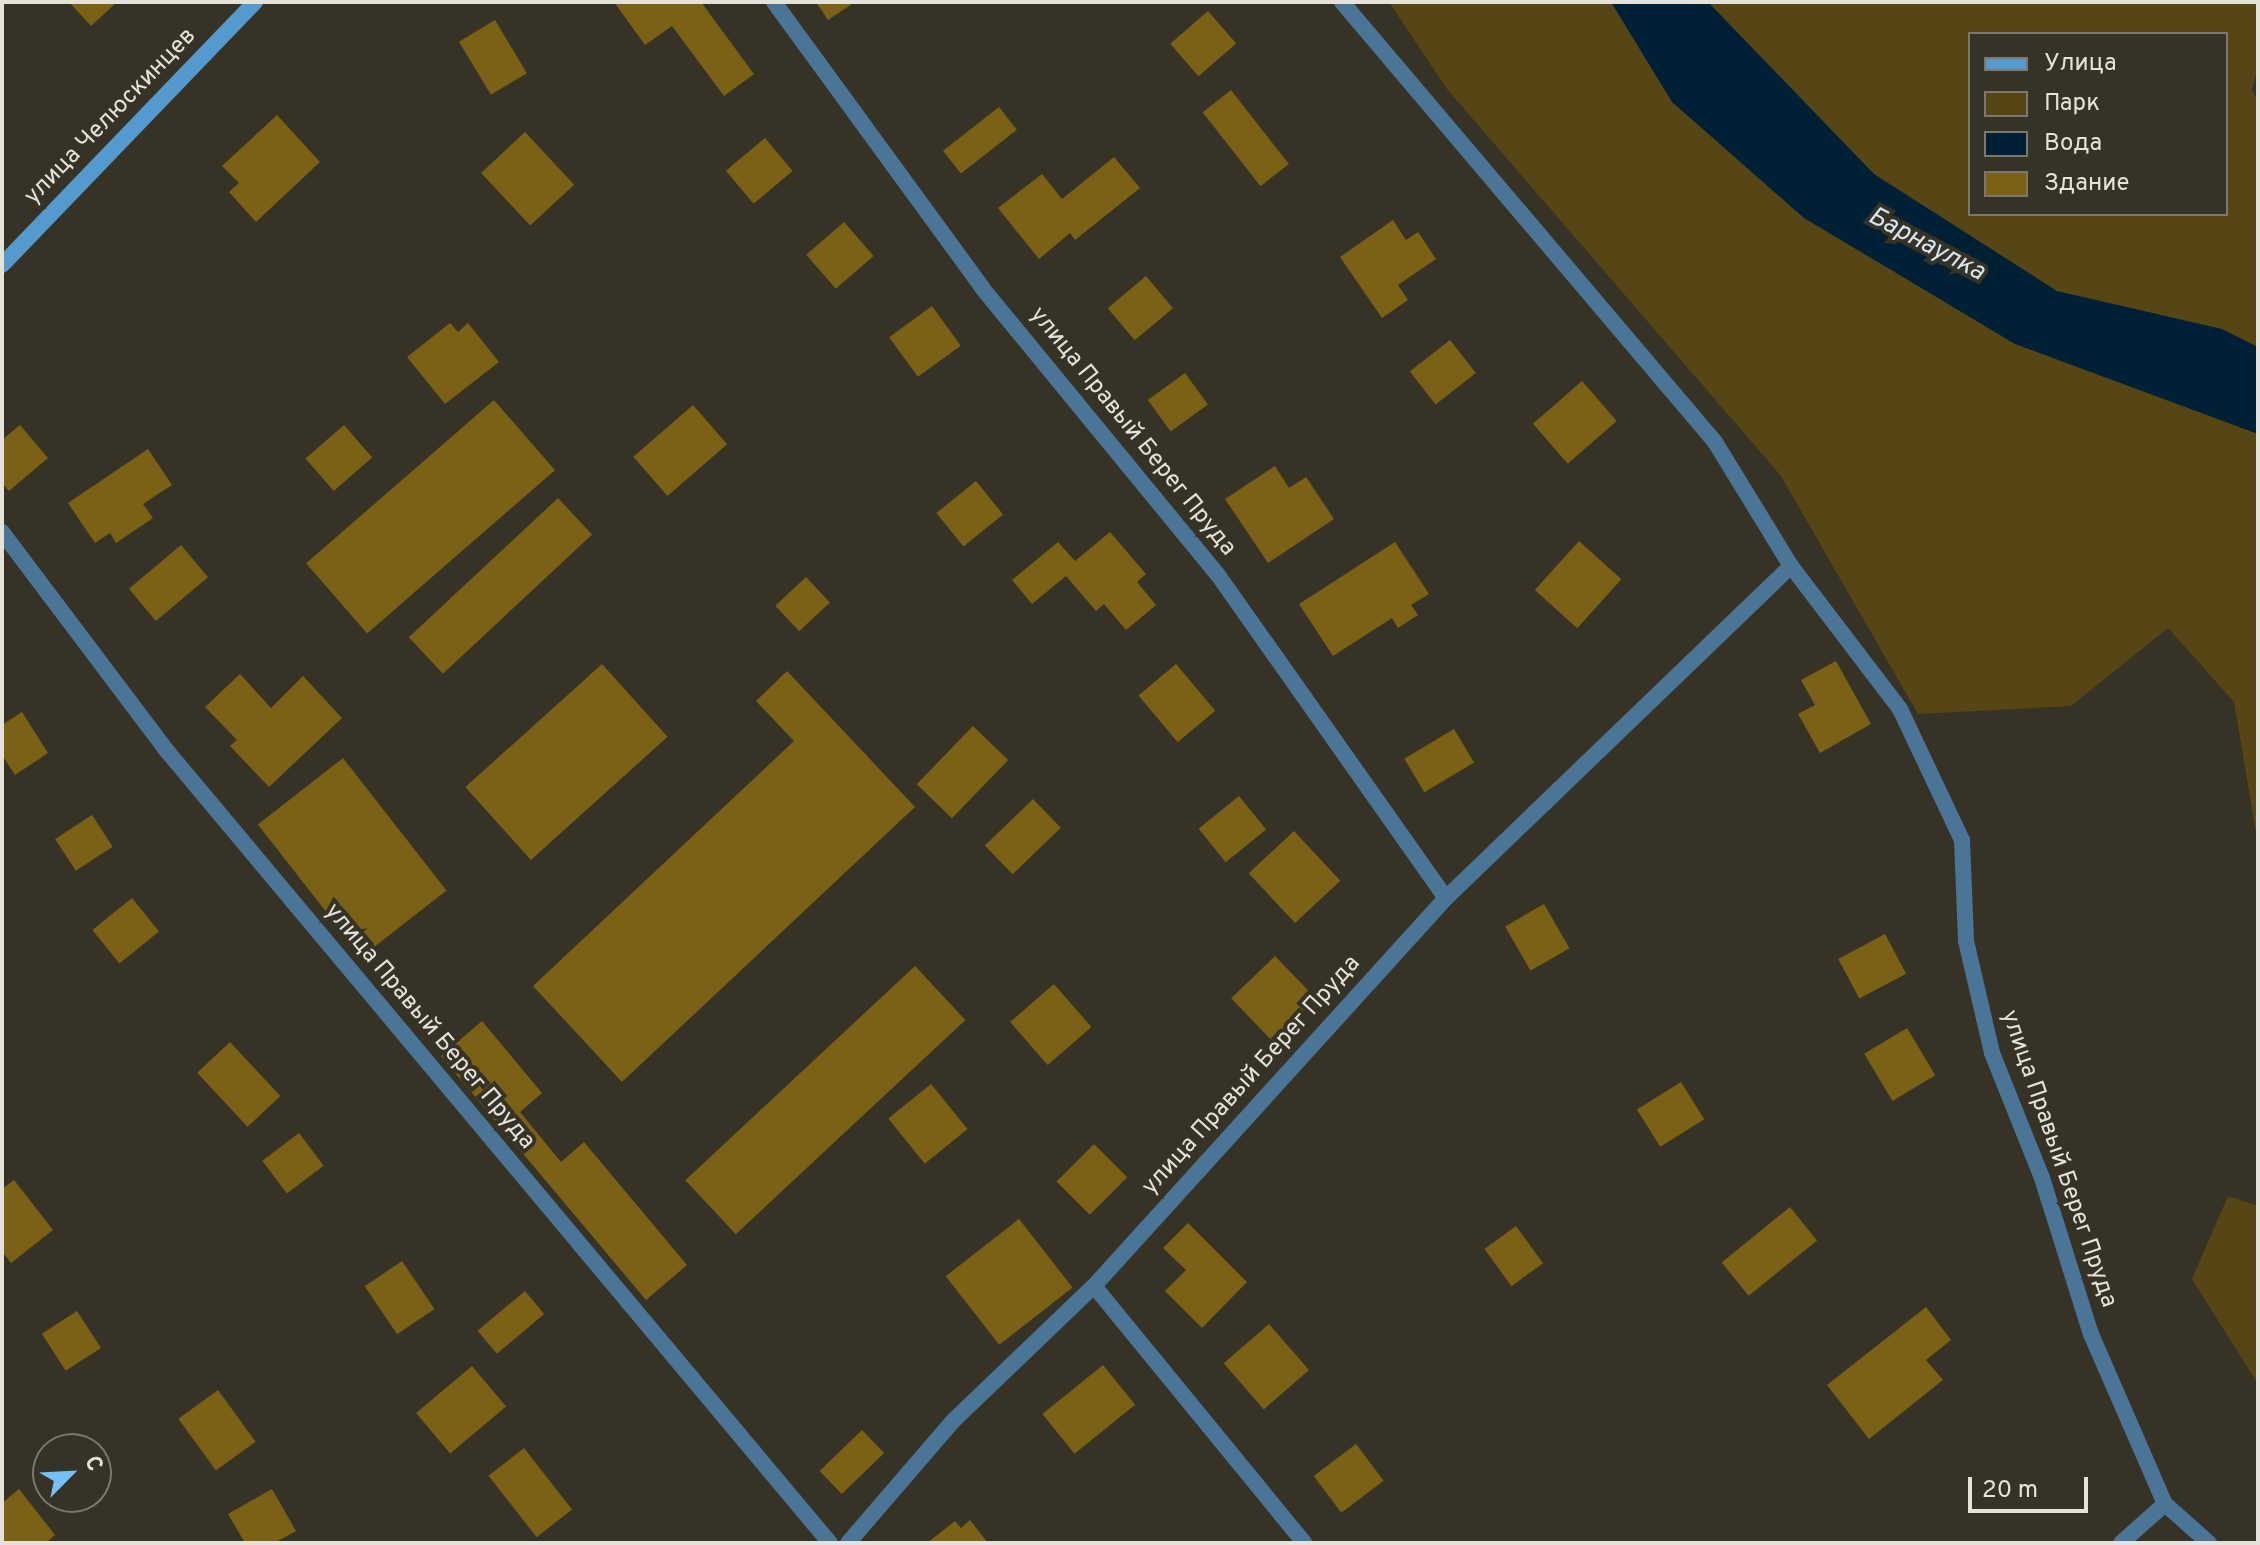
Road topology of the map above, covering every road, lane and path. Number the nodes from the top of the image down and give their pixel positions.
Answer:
1 (255, 2) edge
2 (774, 2) edge
3 (1342, 2) edge
4 (2, 265) edge
5 (2, 532) edge
6 (1791, 566) junction
7 (1446, 898) junction
8 (1094, 1286) junction
9 (2165, 1504) junction
10 (830, 1543) edge
11 (848, 1543) edge
12 (1304, 1543) edge
13 (2121, 1543) edge
14 (2209, 1543) edge

1 - 4 main road, улица Челюскинцев
2 - 7 street, улица Правый Берег Пруда
3 - 6 street, улица Правый Берег Пруда
5 - 10 street, улица Правый Берег Пруда
6 - 7 street, улица Правый Берег Пруда
6 - 9 street, улица Правый Берег Пруда
7 - 8 street, улица Правый Берег Пруда
8 - 11 street, улица Правый Берег Пруда
8 - 12 street
9 - 13 street
9 - 14 street, улица Правый Берег Пруда

